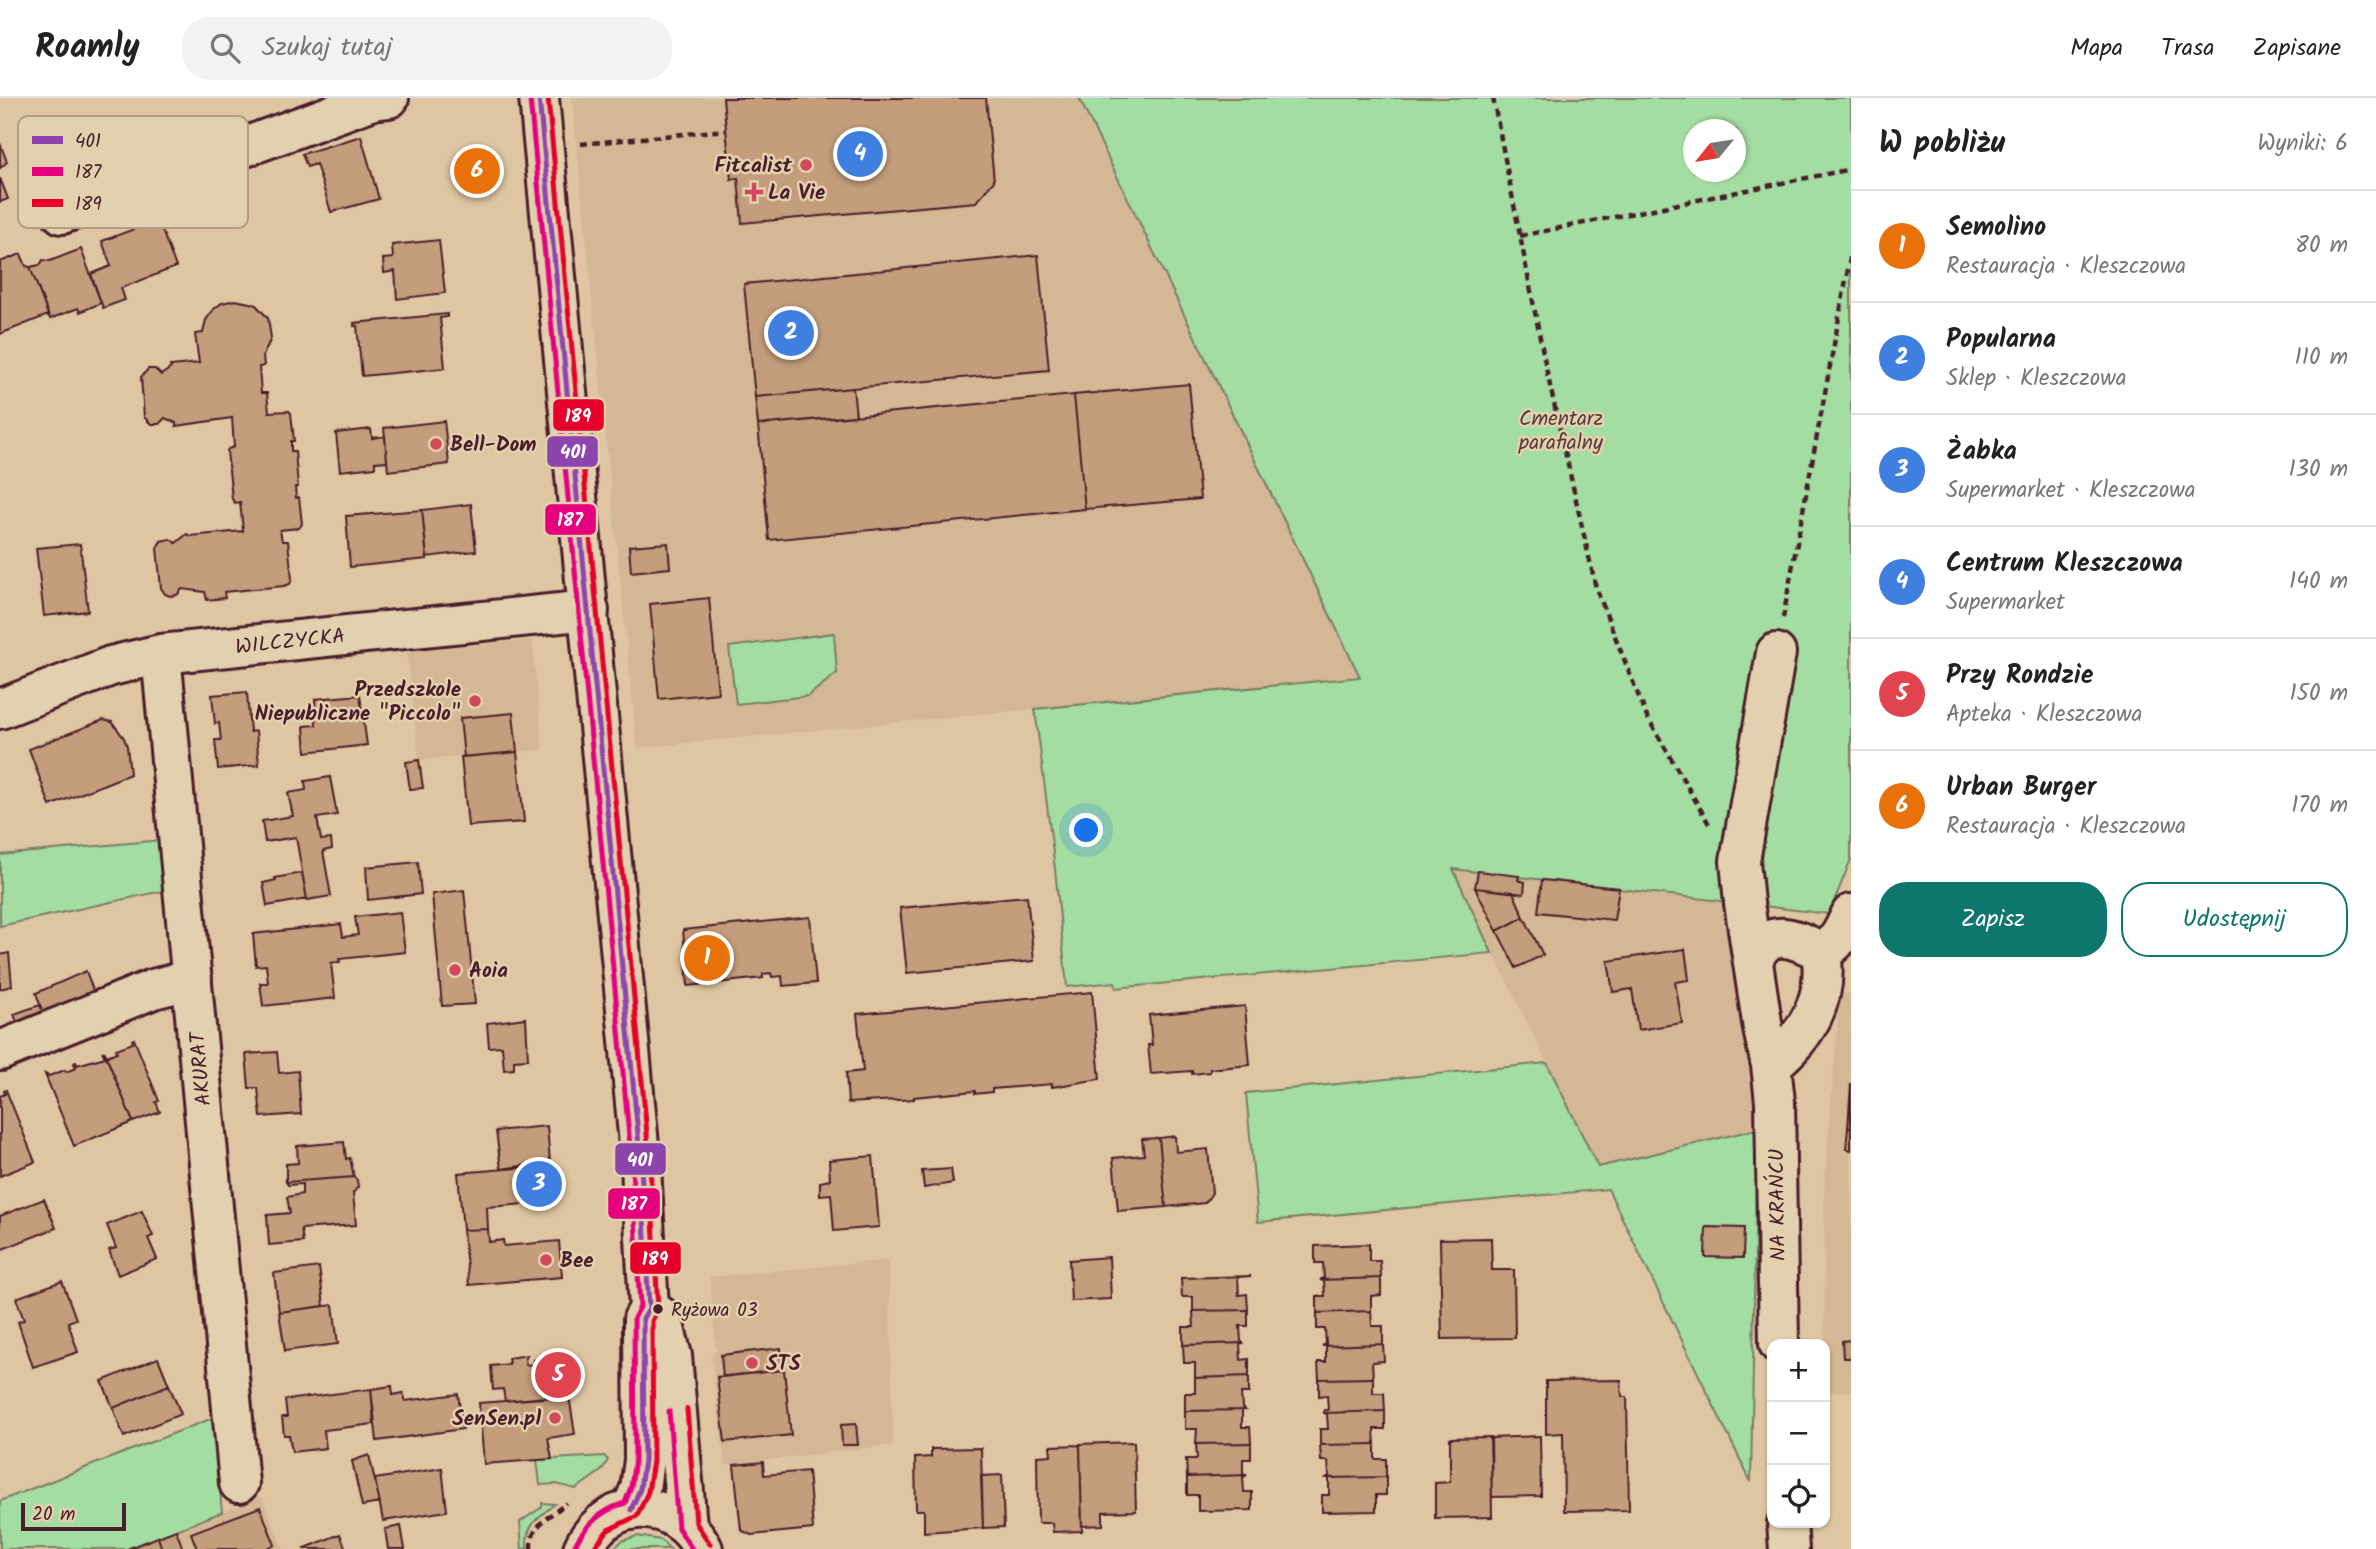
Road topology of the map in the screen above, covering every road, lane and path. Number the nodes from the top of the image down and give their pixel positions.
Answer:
1 (389, 98) edge
2 (539, 98) edge
3 (1493, 98) edge
4 (726, 130) dead end
5 (578, 144) dead end
6 (248, 146) edge
7 (1851, 169) edge
8 (1520, 236) junction
9 (1851, 253) edge
10 (589, 610) junction
11 (1776, 653) joint
12 (161, 654) junction
13 (0, 709) edge
14 (1740, 861) junction
15 (1851, 914) edge
16 (1821, 952) junction
17 (1754, 959) junction
18 (192, 979) junction
19 (0, 1051) edge
20 (1771, 1065) junction
21 (649, 1309) junction
22 (1779, 1339) edge
23 (239, 1483) dead end
24 (573, 1499) dead end
25 (631, 1510) junction
26 (1787, 1528) edge
27 (695, 1537) edge
28 (531, 1549) edge
29 (583, 1549) edge
30 (1789, 1549) edge

1 - 6 main road
2 - 10 main road
3 - 8 path
4 - 5 path
7 - 8 path
8 - 14 path
9 - 11 path
10 - 12 main road, WILCZYCKA
10 - 21 main road
11 - 14 main road, NA KRAŃCU
12 - 13 main road, WILCZYCKA
12 - 18 main road, AKURAT
14 - 17 main road, NA KRAŃCU
15 - 16 main road
16 - 17 main road
16 - 20 main road
17 - 20 main road, NA KRAŃCU
18 - 19 main road
18 - 23 main road, AKURAT
20 - 22 main road, NA KRAŃCU
21 - 25 main road
21 - 27 main road
24 - 28 path
25 - 27 main road
25 - 29 main road
26 - 30 main road

